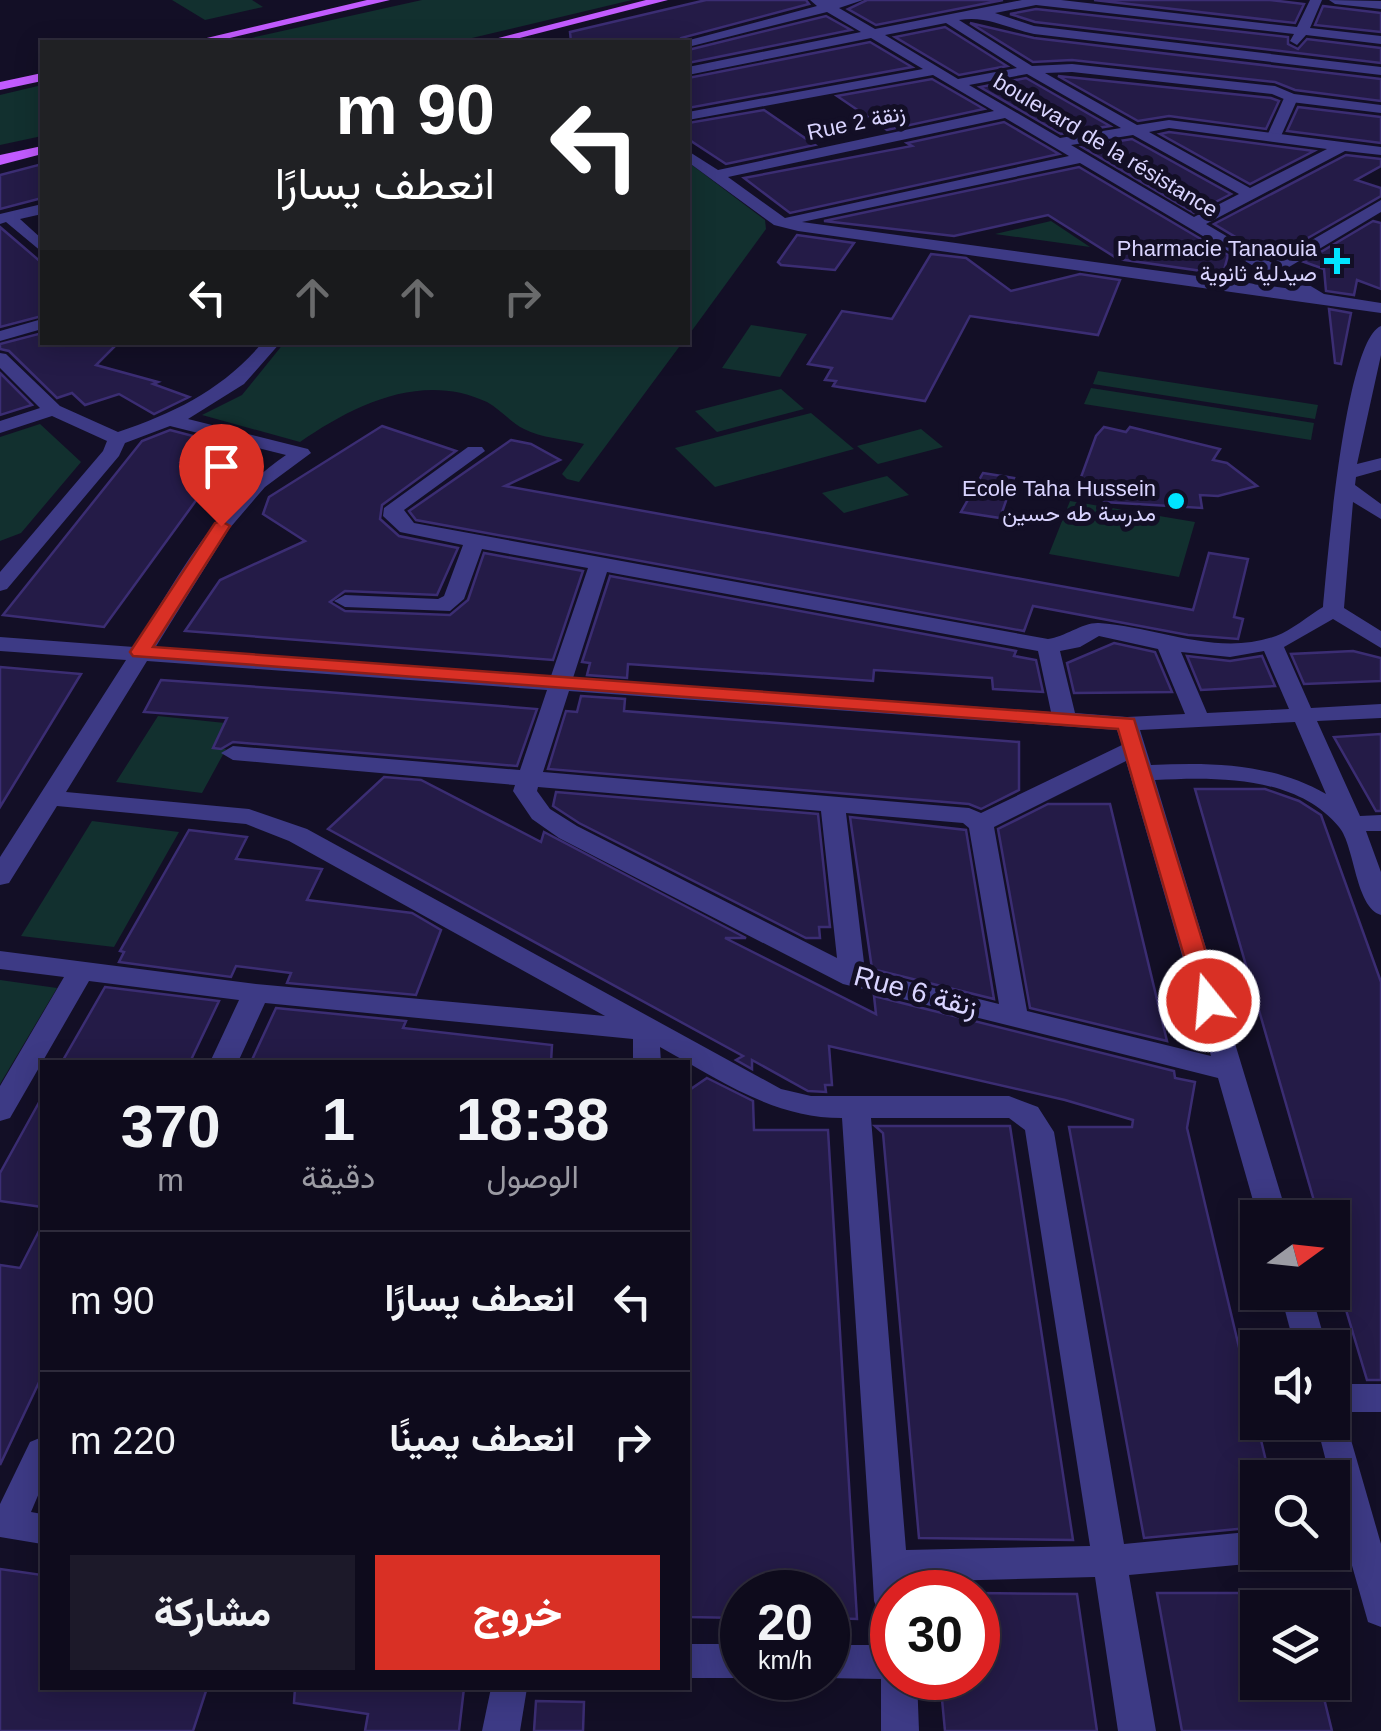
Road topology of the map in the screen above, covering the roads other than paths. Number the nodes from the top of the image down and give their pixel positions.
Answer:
1 (384, 0) edge
2 (662, 0) edge
3 (856, 0) edge
4 (1316, 0) edge
5 (1336, 0) edge
6 (822, 3) edge
7 (1381, 5) edge
8 (981, 11) junction
9 (948, 19) junction
10 (1302, 30) junction
11 (876, 36) junction
12 (206, 40) edge
13 (498, 40) edge
14 (1381, 40) edge
15 (690, 42) edge
16 (1289, 61) junction
17 (1029, 70) junction
18 (690, 71) edge
19 (934, 71) junction
20 (1381, 71) edge
21 (40, 76) edge
22 (957, 84) junction
23 (0, 86) edge
24 (1274, 90) junction
25 (1291, 98) junction
26 (1381, 109) edge
27 (1008, 113) junction
28 (690, 116) edge
29 (1133, 128) junction
30 (1274, 136) junction
31 (1058, 142) junction
32 (1344, 146) junction
33 (40, 150) edge
34 (1381, 151) edge
35 (690, 157) edge
36 (1081, 158) junction
37 (0, 160) edge
38 (714, 175) junction
39 (1252, 195) junction
40 (1381, 205) edge
41 (40, 209) edge
42 (5, 218) edge
43 (780, 222) junction
44 (1194, 224) junction
45 (40, 245) edge
46 (1272, 270) junction
47 (1319, 298) junction
48 (1381, 308) edge
49 (40, 325) edge
50 (1381, 331) edge
51 (0, 336) edge
52 (269, 345) edge
53 (0, 358) edge
54 (53, 410) junction
55 (172, 421) junction
56 (0, 428) edge
57 (117, 439) junction
58 (475, 452) dead end
59 (1381, 464) edge
60 (1347, 480) junction
61 (1381, 513) edge
62 (475, 542) junction
63 (599, 564) junction
64 (0, 585) edge
65 (345, 601) dead end
66 (1333, 610) junction
67 (1381, 641) edge
68 (0, 644) edge
69 (1167, 644) junction
70 (1272, 645) junction
71 (1048, 646) junction
72 (140, 652) junction
73 (560, 684) junction
74 (1381, 711) edge
75 (1064, 717) junction
76 (1303, 717) junction
77 (1199, 721) junction
78 (1135, 748) junction
79 (233, 753) dead end
80 (528, 780) junction
81 (50, 798) junction
82 (833, 806) junction
83 (1381, 822) edge
84 (1351, 824) junction
85 (981, 825) junction
86 (0, 877) edge
87 (1381, 906) edge
88 (0, 960) edge
89 (81, 972) junction
90 (852, 976) junction
91 (256, 992) junction
92 (1015, 1017) junction
93 (646, 1030) junction
94 (225, 1060) edge
95 (647, 1060) edge
96 (1230, 1071) junction
97 (856, 1108) junction
98 (0, 1110) edge
99 (1268, 1200) edge
100 (1350, 1398) edge
101 (1381, 1398) edge
102 (40, 1456) edge
103 (4, 1522) edge
104 (40, 1529) edge
105 (1350, 1545) edge
106 (1240, 1549) edge
107 (1110, 1560) junction
108 (890, 1570) edge
109 (1000, 1572) edge
110 (1381, 1610) edge
111 (690, 1661) edge
112 (720, 1662) edge
113 (509, 1690) edge
114 (899, 1700) edge
115 (501, 1731) edge
116 (900, 1731) edge
117 (1136, 1731) edge

1 - 12 main road
2 - 13 main road
3 - 6 street
4 - 10 street
5 - 7 street
6 - 11 street, boulevard de la résistance
6 - 15 street
8 - 9 street
8 - 10 street
8 - 16 street
9 - 11 street
9 - 17 street
10 - 14 street
10 - 16 street
11 - 18 street
11 - 19 street, boulevard de la résistance
16 - 20 street
16 - 24 street
17 - 22 street
17 - 24 street
17 - 29 street
19 - 22 street, boulevard de la résistance
19 - 28 street
21 - 23 main road
22 - 27 street, boulevard de la résistance
24 - 25 street
25 - 26 street
25 - 30 street
27 - 31 street, boulevard de la résistance
27 - 38 street, Rue 2 زنقة
29 - 30 street
29 - 31 street
29 - 39 street
30 - 32 street
31 - 36 street, boulevard de la résistance
32 - 34 street
32 - 39 street
33 - 37 main road
35 - 38 street
36 - 43 street
36 - 44 street, boulevard de la résistance
38 - 43 street
39 - 44 street
40 - 46 street
41 - 42 street
42 - 45 street
43 - 47 street
44 - 46 street, boulevard de la résistance
46 - 47 street, boulevard de la résistance
47 - 48 street, boulevard de la résistance
49 - 51 street
50 - 60 street
52 - 55 street
53 - 54 street
54 - 56 street
54 - 57 street
55 - 57 street
55 - 72 street
57 - 64 street
58 - 62 street
59 - 60 street
60 - 61 street
60 - 66 street
62 - 63 street
62 - 65 street
63 - 71 street
63 - 73 street
66 - 67 street
66 - 70 street
68 - 72 street
69 - 70 street
69 - 71 street
69 - 77 street
70 - 76 street
71 - 75 street
72 - 73 street
72 - 81 street
73 - 75 street
73 - 80 street
74 - 76 street
75 - 78 street
76 - 77 street
76 - 84 street
77 - 78 street
78 - 84 street
78 - 85 street
78 - 96 street
79 - 80 street
80 - 82 street
80 - 90 street, Rue 6 زنقة
81 - 86 street
81 - 93 street
82 - 85 street
82 - 90 street
83 - 84 street
84 - 87 street
85 - 92 street
88 - 89 street
89 - 91 street
89 - 98 street
90 - 92 street, Rue 6 زنقة
91 - 93 street
91 - 94 street
92 - 96 street, Rue 6 زنقة
93 - 95 street
93 - 97 street
96 - 99 street
97 - 107 street
97 - 108 street
100 - 101 street
102 - 103 street
103 - 104 street
105 - 110 street
106 - 107 street
107 - 109 street
107 - 117 street
111 - 112 street
113 - 115 street
114 - 116 street

